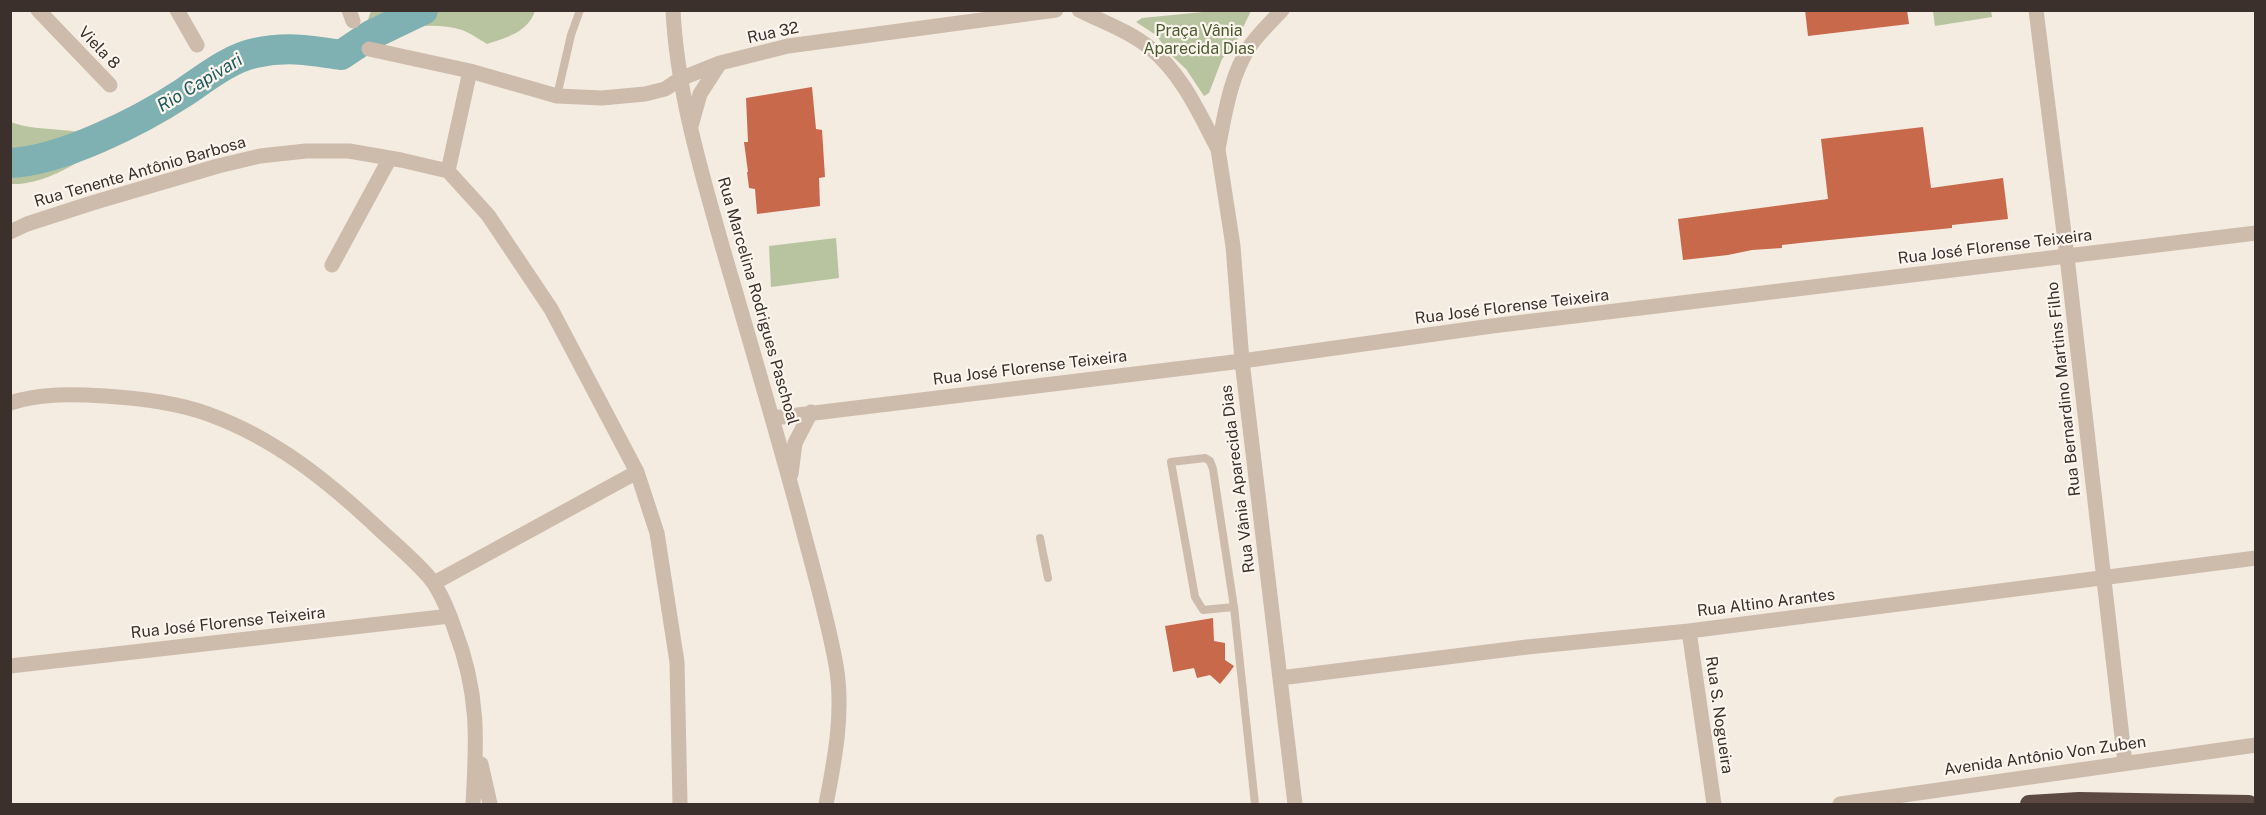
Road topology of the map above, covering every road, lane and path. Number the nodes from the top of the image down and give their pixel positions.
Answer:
1 (38, 10) edge
2 (177, 10) edge
3 (580, 10) edge
4 (673, 10) edge
5 (1056, 10) edge
6 (1079, 10) edge
7 (1282, 10) edge
8 (2036, 10) edge
9 (197, 45) dead end
10 (369, 49) dead end
11 (720, 63) junction
12 (470, 71) junction
13 (680, 79) junction
14 (110, 85) dead end
15 (557, 96) junction
16 (691, 129) junction
17 (1218, 149) junction
18 (390, 158) junction
19 (448, 171) junction
20 (10, 232) edge
21 (2256, 233) edge
22 (2067, 257) junction
23 (332, 265) dead end
24 (1242, 361) junction
25 (10, 403) edge
26 (811, 412) junction
27 (773, 418) junction
28 (637, 472) junction
29 (790, 483) junction
30 (1040, 538) dead end
31 (2256, 558) edge
32 (2103, 577) junction
33 (1048, 578) dead end
34 (434, 583) junction
35 (1234, 607) junction
36 (450, 616) junction
37 (1689, 631) junction
38 (10, 666) edge
39 (1280, 678) junction
40 (2256, 745) edge
41 (477, 747) junction
42 (2125, 763) junction
43 (473, 804) edge
44 (490, 804) edge
45 (680, 804) edge
46 (826, 804) edge
47 (1254, 804) edge
48 (1295, 804) edge
49 (1714, 804) edge
50 (1840, 804) edge
51 (2029, 804) edge
52 (2249, 804) edge

1 - 14 street, Viela 8
2 - 9 street
3 - 15 lane
4 - 13 street, Rua Marcelina Rodrigues Paschoal
5 - 11 street, Rua 32
6 - 17 street, Rua Vânia Aparecida Dias
7 - 17 street, Rua Vânia Aparecida Dias
8 - 22 street, Rua Bernardino Martins Filho
10 - 12 street, Rua 32
11 - 13 street, Rua 32
11 - 16 street, Rua Marcelina Rodrigues Paschoal
12 - 15 street, Rua 32
12 - 19 street
13 - 15 street, Rua 32
13 - 16 street, Rua Marcelina Rodrigues Paschoal
16 - 27 street, Rua Marcelina Rodrigues Paschoal
17 - 24 street, Rua Vânia Aparecida Dias
18 - 19 street, Rua Tenente Antônio Barbosa
18 - 20 street, Rua Tenente Antônio Barbosa
18 - 23 street
19 - 28 street
21 - 22 street, Rua José Florense Teixeira
22 - 24 street, Rua José Florense Teixeira
22 - 32 street, Rua Bernardino Martins Filho
24 - 26 street, Rua José Florense Teixeira
24 - 39 street, Rua Vânia Aparecida Dias
25 - 34 street
26 - 27 street, Rua José Florense Teixeira
26 - 29 street, Rua Marcelina Rodrigues Paschoal
27 - 29 street, Rua Marcelina Rodrigues Paschoal
28 - 34 street
28 - 45 street
29 - 46 street, Rua Marcelina Rodrigues Paschoal
30 - 33 lane
31 - 32 street, Rua Altino Arantes
32 - 37 street, Rua Altino Arantes
32 - 42 street, Rua Bernardino Martins Filho
34 - 36 street
35 - 35 lane
35 - 47 lane
36 - 38 street, Rua José Florense Teixeira
36 - 41 street
37 - 39 street, Rua Altino Arantes
37 - 49 street, Rua S. Nogueira
39 - 48 street, Rua Vânia Aparecida Dias
40 - 42 street, Avenida Antônio Von Zuben
41 - 43 street
41 - 44 street
42 - 50 street, Avenida Antônio Von Zuben
51 - 52 highway

